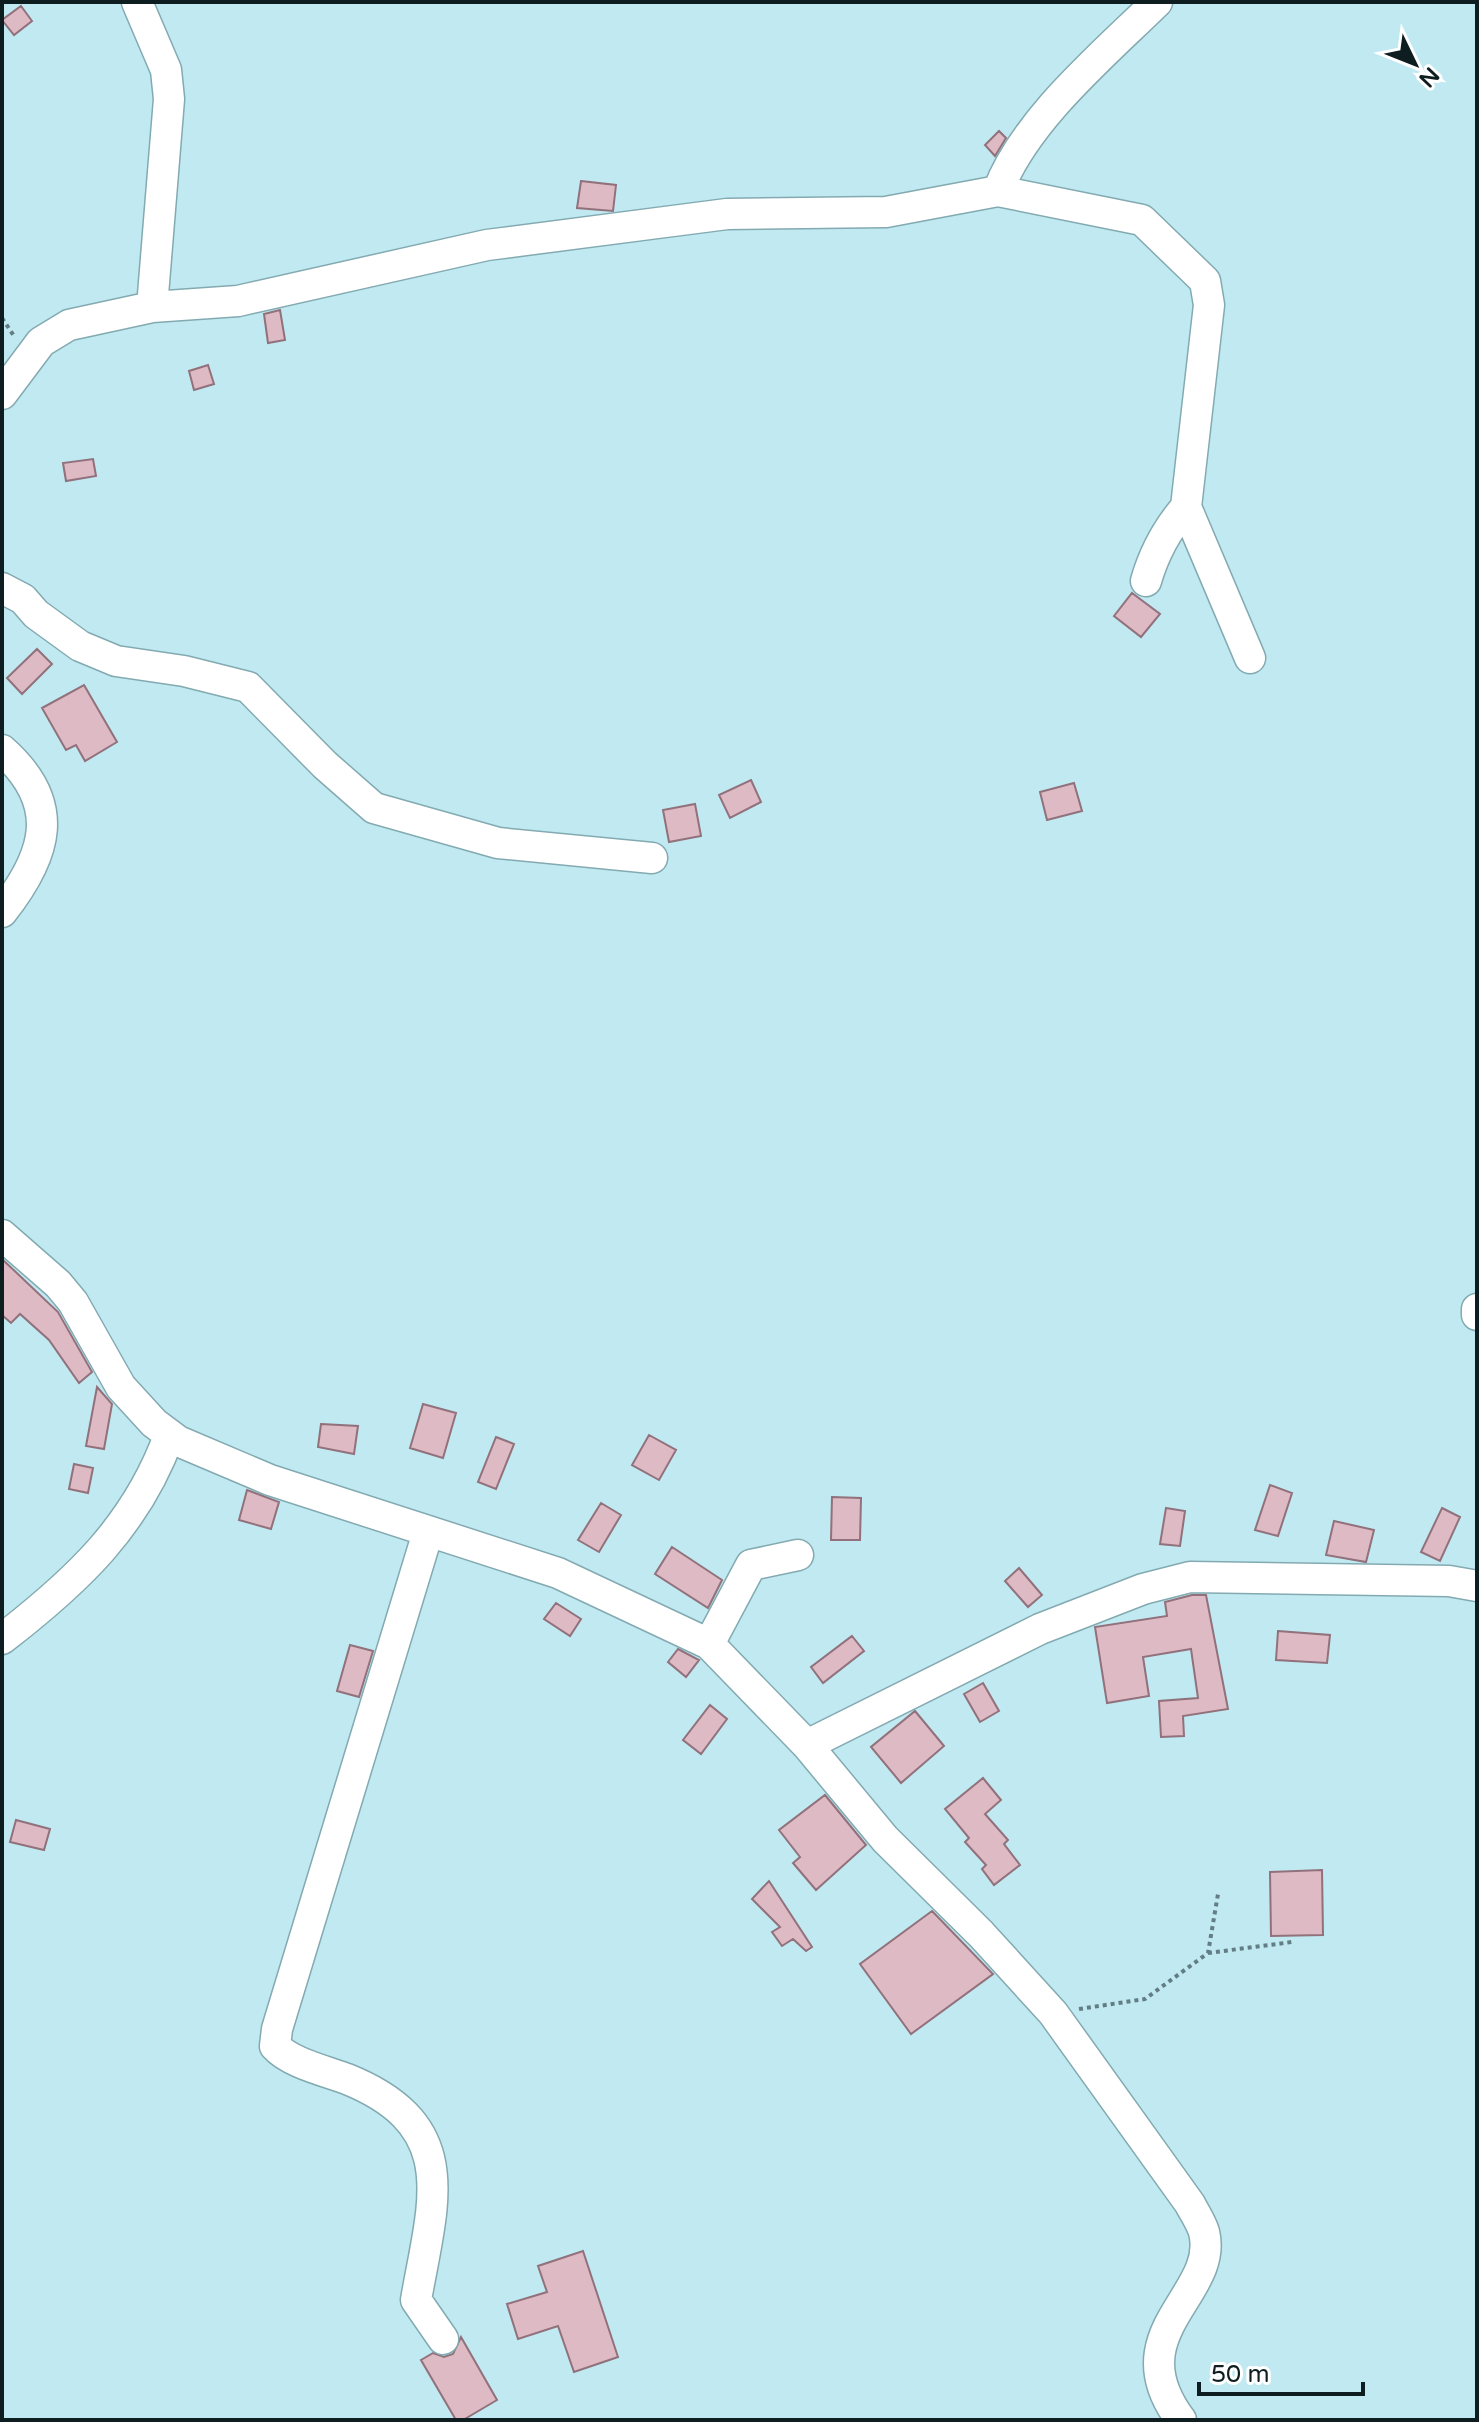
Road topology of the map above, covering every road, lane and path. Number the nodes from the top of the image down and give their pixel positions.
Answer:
1 (137, 2) edge
2 (1157, 2) edge
3 (998, 191) junction
4 (152, 307) junction
5 (2, 394) edge
6 (1186, 507) junction
7 (1146, 581) dead end
8 (2, 588) edge
9 (1250, 658) dead end
10 (2, 750) edge
11 (652, 858) dead end
12 (2, 912) edge
13 (2, 1235) edge
14 (169, 1436) junction
15 (428, 1532) junction
16 (798, 1555) dead end
17 (1477, 1586) edge
18 (2, 1639) edge
19 (709, 1644) junction
20 (807, 1745) junction
21 (1218, 1894) dead end
22 (1292, 1942) dead end
23 (1208, 1953) junction
24 (1053, 2013) junction
25 (443, 2339) dead end
26 (1181, 2420) edge

1 - 4 street
2 - 3 street
3 - 4 street
3 - 6 street
4 - 5 street
6 - 7 street
6 - 9 street
8 - 11 street
10 - 12 street
13 - 14 street
14 - 15 street
14 - 18 street
15 - 19 street
15 - 25 street
16 - 19 street
17 - 20 street
19 - 20 street
20 - 24 street
21 - 23 path
22 - 23 path
23 - 24 path
24 - 26 street

